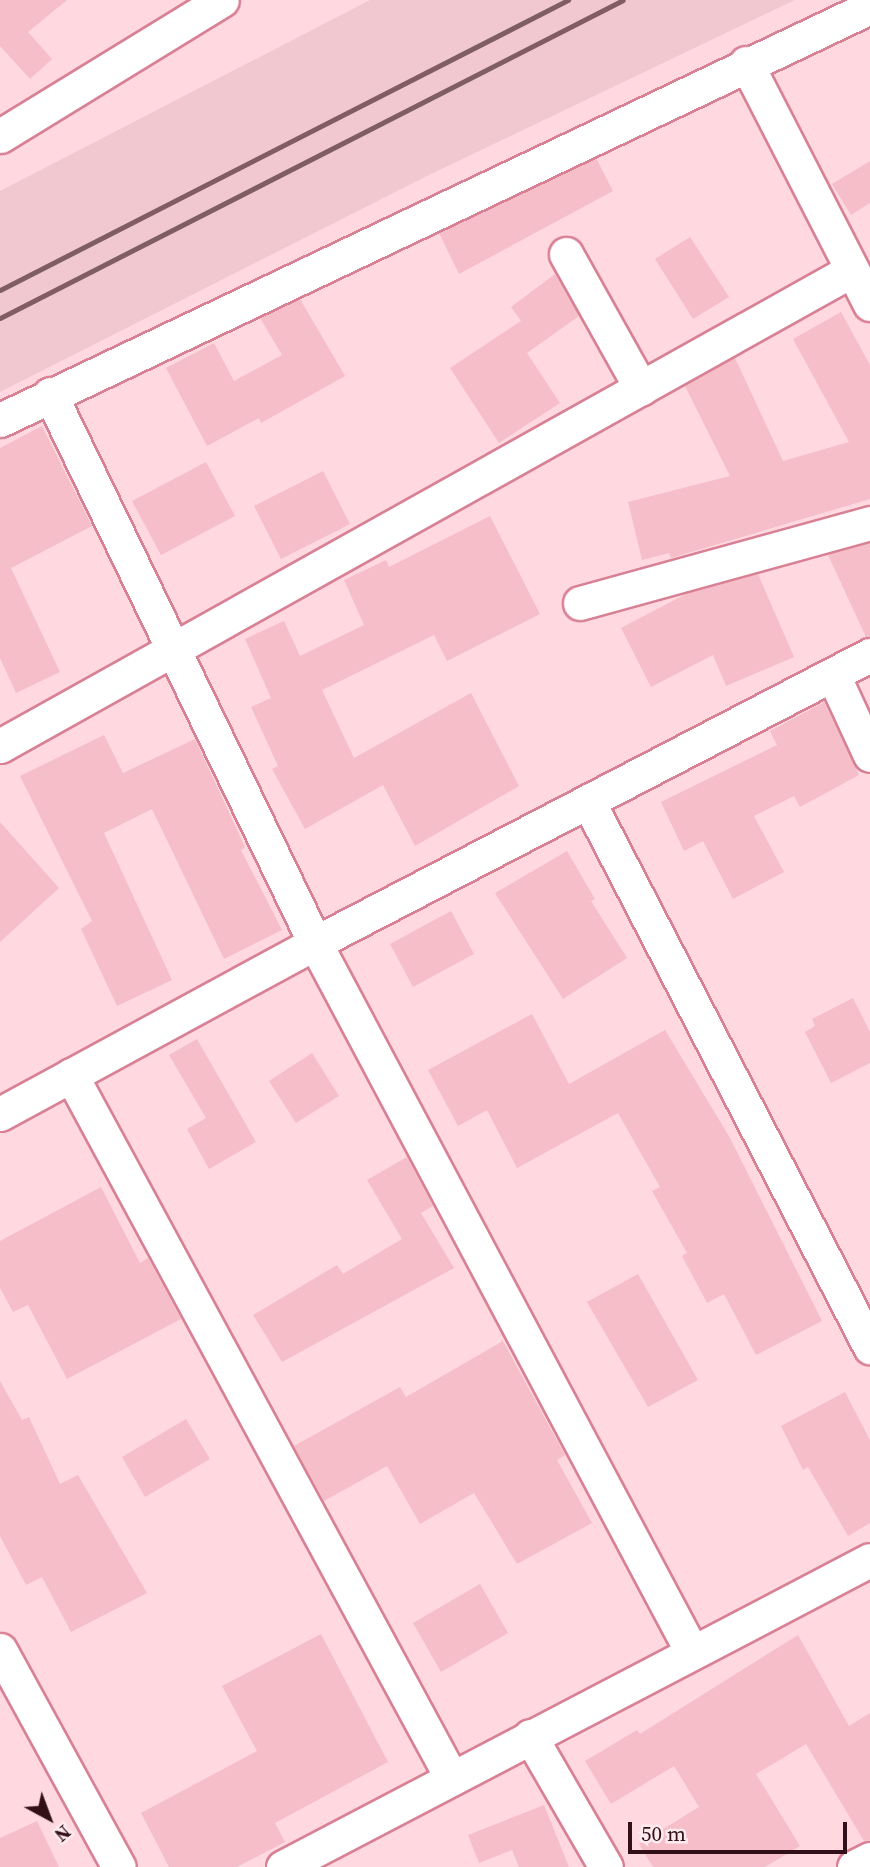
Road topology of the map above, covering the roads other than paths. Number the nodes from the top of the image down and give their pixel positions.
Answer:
1 (222, 0) edge
2 (870, 7) edge
3 (746, 63) junction
4 (0, 136) edge
5 (566, 254) dead end
6 (852, 270) junction
7 (870, 304) edge
8 (641, 388) junction
9 (50, 394) junction
10 (0, 420) edge
11 (870, 523) edge
12 (580, 603) dead end
13 (176, 648) junction
14 (870, 655) edge
15 (833, 674) junction
16 (0, 746) edge
17 (870, 755) edge
18 (588, 801) junction
19 (315, 943) junction
20 (71, 1075) junction
21 (0, 1114) edge
22 (870, 1347) edge
23 (870, 1560) edge
24 (0, 1650) edge
25 (692, 1652) junction
26 (530, 1736) junction
27 (451, 1777) junction
28 (870, 1859) edge
29 (119, 1867) edge
30 (283, 1867) edge
31 (606, 1867) edge
32 (854, 1867) edge

1 - 4 street
2 - 3 street
3 - 6 street
3 - 9 street
5 - 8 street
6 - 7 street
6 - 8 street
8 - 13 street
9 - 10 street
9 - 13 street
11 - 12 street
13 - 16 street
13 - 19 street
14 - 15 street
15 - 17 street
15 - 18 street
18 - 19 street
18 - 22 street
19 - 20 street
19 - 25 street
20 - 21 street
20 - 27 street
23 - 25 street
24 - 29 street
25 - 26 street
26 - 27 street
26 - 31 street
27 - 30 street
28 - 32 street

